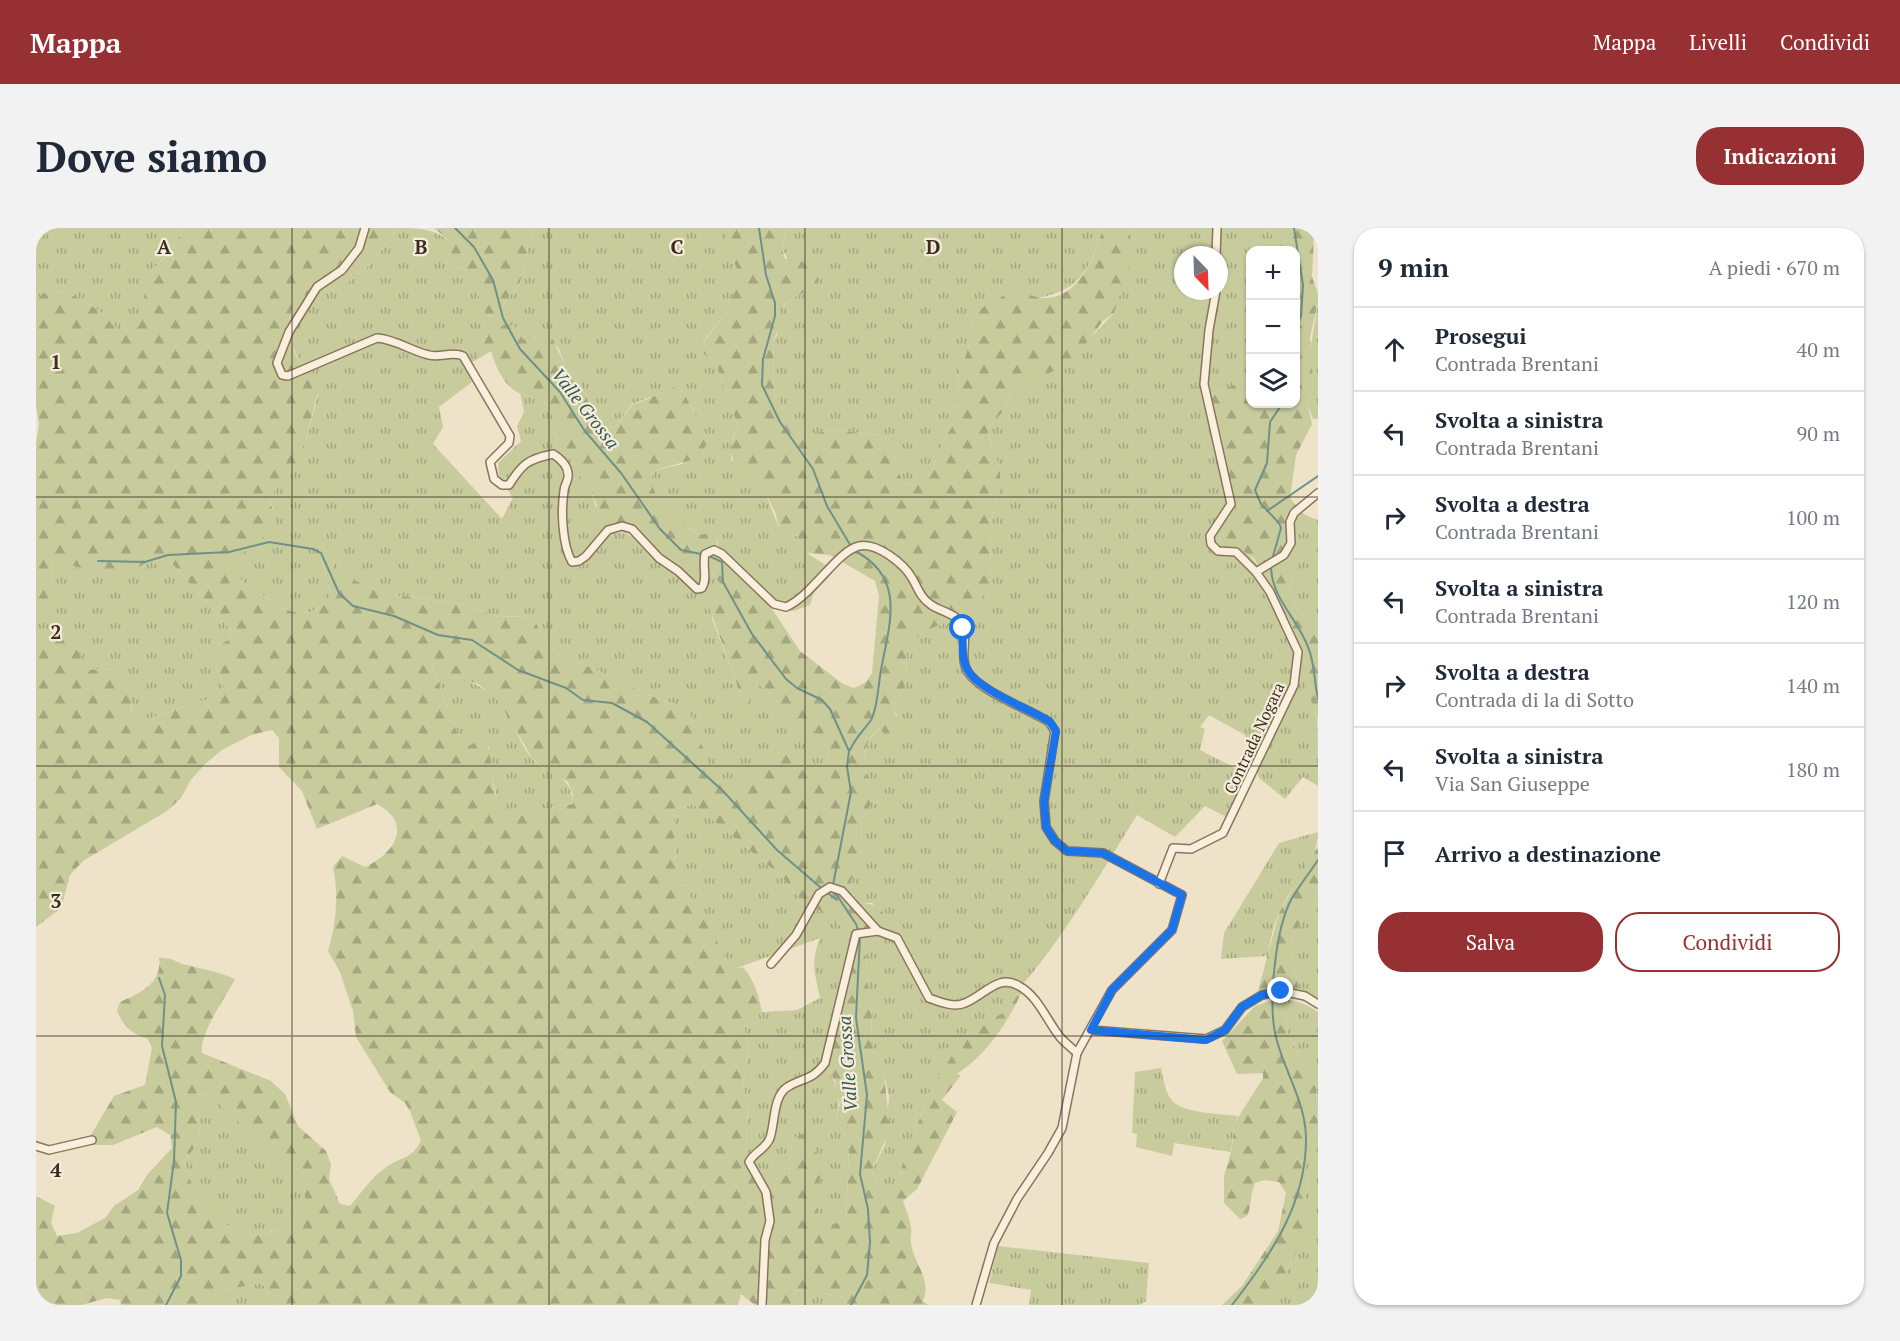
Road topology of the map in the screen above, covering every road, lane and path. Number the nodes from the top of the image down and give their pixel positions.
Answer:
1 (365, 228) edge
2 (1217, 228) edge
3 (1216, 246) edge
4 (1214, 300) edge
5 (1318, 493) edge
6 (1256, 572) junction
7 (1159, 884) junction
8 (878, 931) junction
9 (771, 964) dead end
10 (1318, 1004) edge
11 (1091, 1030) junction
12 (1077, 1053) junction
13 (92, 1140) dead end
14 (36, 1146) edge
15 (762, 1305) edge
16 (976, 1305) edge

1 - 7 street
2 - 3 street
4 - 6 street
5 - 6 street
6 - 7 street, Contrada Nogara
7 - 11 street
8 - 9 street
8 - 12 street
8 - 15 street
10 - 11 street
11 - 12 street
12 - 16 street
13 - 14 street

